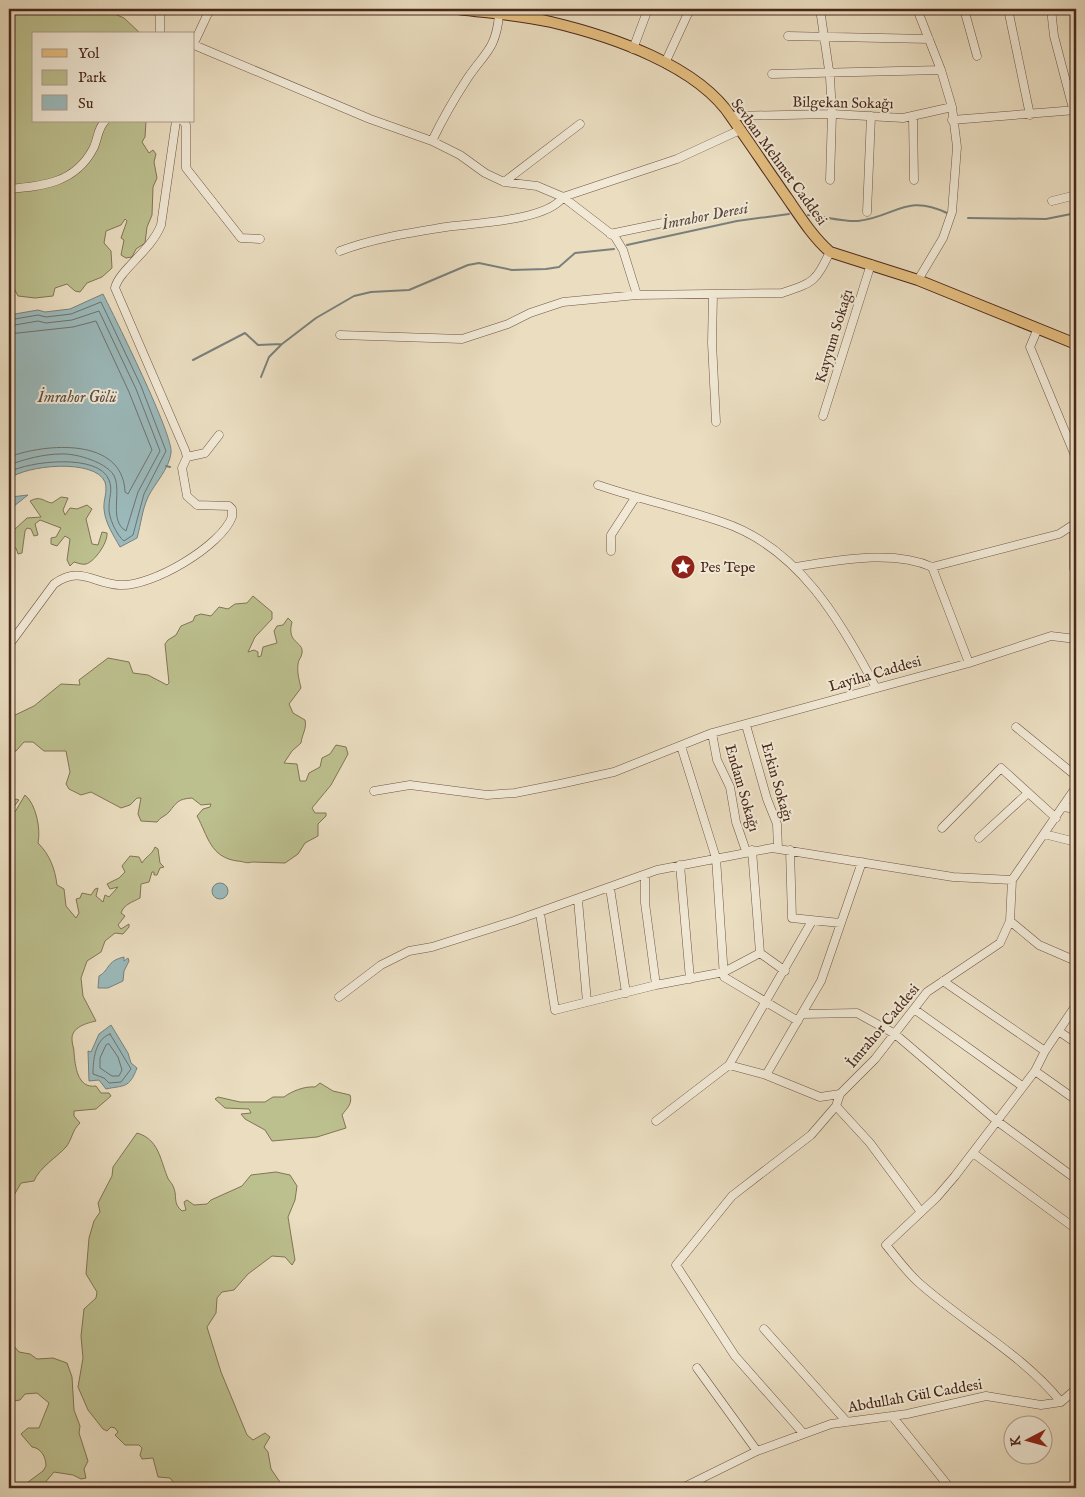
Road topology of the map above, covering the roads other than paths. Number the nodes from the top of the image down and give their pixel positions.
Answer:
1 (160, 9) edge
2 (210, 9) edge
3 (458, 9) edge
4 (648, 9) edge
5 (690, 9) edge
6 (820, 9) edge
7 (916, 9) edge
8 (964, 9) edge
9 (1008, 9) edge
10 (1051, 9) edge
11 (484, 11) edge
12 (499, 15) junction
13 (160, 32) edge
14 (788, 36) dead end
15 (823, 36) junction
16 (929, 39) junction
17 (195, 42) edge
18 (195, 44) edge
19 (633, 49) junction
20 (977, 56) dead end
21 (664, 63) junction
22 (941, 70) junction
23 (829, 71) junction
24 (772, 74) dead end
25 (952, 107) junction
26 (1075, 110) edge
27 (832, 114) junction
28 (1030, 115) junction
29 (731, 116) junction
30 (871, 116) junction
31 (913, 117) junction
32 (952, 120) junction
33 (1076, 120) edge
34 (104, 122) edge
35 (176, 122) edge
36 (184, 122) edge
37 (580, 124) dead end
38 (740, 130) junction
39 (432, 141) junction
40 (830, 180) dead end
41 (914, 180) dead end
42 (504, 182) junction
43 (9, 189) edge
44 (1076, 195) edge
45 (563, 197) junction
46 (1052, 201) dead end
47 (867, 212) dead end
48 (663, 222) dead end
49 (610, 234) junction
50 (260, 239) dead end
51 (340, 251) dead end
52 (830, 252) junction
53 (871, 264) junction
54 (918, 280) junction
55 (713, 294) junction
56 (637, 295) junction
57 (1038, 328) junction
58 (340, 335) dead end
59 (1076, 344) edge
60 (823, 416) dead end
61 (716, 422) dead end
62 (219, 435) dead end
63 (187, 457) junction
64 (1076, 458) edge
65 (598, 484) dead end
66 (635, 498) junction
67 (1075, 524) edge
68 (611, 550) dead end
69 (794, 566) junction
70 (932, 567) junction
71 (1076, 578) edge
72 (1076, 639) edge
73 (9, 645) edge
74 (969, 663) junction
75 (876, 688) junction
76 (746, 724) junction
77 (1016, 727) dead end
78 (712, 733) junction
79 (681, 746) junction
80 (1076, 776) edge
81 (1076, 787) edge
82 (374, 791) dead end
83 (1028, 793) junction
84 (1063, 807) junction
85 (1076, 809) edge
86 (1056, 818) junction
87 (942, 828) dead end
88 (1044, 834) junction
89 (979, 838) dead end
90 (1076, 842) edge
91 (778, 849) junction
92 (790, 850) junction
93 (749, 851) junction
94 (716, 858) junction
95 (862, 862) junction
96 (680, 866) junction
97 (645, 875) junction
98 (1012, 880) junction
99 (610, 888) junction
100 (578, 900) junction
101 (540, 913) junction
102 (812, 921) junction
103 (1010, 921) junction
104 (840, 923) junction
105 (760, 953) junction
106 (1076, 961) edge
107 (785, 971) junction
108 (724, 972) junction
109 (690, 978) junction
110 (943, 981) junction
111 (656, 985) junction
112 (626, 993) junction
113 (339, 996) dead end
114 (588, 1002) junction
115 (765, 1002) junction
116 (1076, 1005) edge
117 (914, 1010) junction
118 (800, 1018) junction
119 (1060, 1032) junction
120 (895, 1034) junction
121 (1076, 1043) edge
122 (1045, 1051) junction
123 (729, 1065) junction
124 (1035, 1071) junction
125 (766, 1076) junction
126 (1022, 1086) junction
127 (840, 1094) junction
128 (1076, 1100) edge
129 (836, 1106) junction
130 (656, 1121) dead end
131 (997, 1121) junction
132 (973, 1153) junction
133 (1076, 1179) edge
134 (921, 1212) junction
135 (1076, 1229) edge
136 (764, 1329) dead end
137 (697, 1368) dead end
138 (1076, 1389) edge
139 (1062, 1402) junction
140 (892, 1416) junction
141 (847, 1422) junction
142 (803, 1433) junction
143 (757, 1451) junction
144 (682, 1488) edge
145 (950, 1488) edge

1 - 13 street
2 - 17 street
3 - 11 main road, Sevban Mehmet Caddesi
4 - 19 street
5 - 21 street
6 - 15 street
7 - 16 street
8 - 20 street
9 - 28 street
10 - 26 street
11 - 12 main road, Sevban Mehmet Caddesi
12 - 19 main road, Sevban Mehmet Caddesi
12 - 39 street
14 - 15 street
15 - 16 street
15 - 23 street
16 - 22 street
18 - 39 street
19 - 21 main road, Sevban Mehmet Caddesi
21 - 29 main road, Sevban Mehmet Caddesi
22 - 23 street
22 - 25 street
23 - 24 street
23 - 27 street
25 - 31 street, Bilgekan Sokağı
25 - 32 street
26 - 28 street
26 - 33 street
27 - 29 street, Bilgekan Sokağı
27 - 30 street, Bilgekan Sokağı
27 - 40 street
28 - 32 street
29 - 38 main road, Sevban Mehmet Caddesi
30 - 31 street, Bilgekan Sokağı
30 - 47 street
31 - 41 street
32 - 54 street
34 - 43 street
35 - 63 street
36 - 50 street
37 - 42 street
38 - 45 street
38 - 52 main road, Sevban Mehmet Caddesi
39 - 42 street
42 - 45 street
44 - 46 street
45 - 49 street
45 - 51 street
48 - 49 street
49 - 56 street
52 - 53 main road, Sevban Mehmet Caddesi
52 - 55 street
53 - 54 main road, Sevban Mehmet Caddesi
53 - 60 street, Kayyum Sokağı
54 - 57 main road, Sevban Mehmet Caddesi
55 - 56 street
55 - 61 street
56 - 58 street
57 - 59 main road, Sevban Mehmet Caddesi
57 - 64 street
62 - 63 street
63 - 73 street
65 - 66 street
66 - 68 street
66 - 69 street
67 - 70 street
67 - 71 street
69 - 70 street
69 - 75 street
70 - 74 street
72 - 74 street, Layiha Caddesi
74 - 75 street, Layiha Caddesi
75 - 76 street, Layiha Caddesi
76 - 78 street, Layiha Caddesi
76 - 91 street, Erkin Sokağı
77 - 80 street
78 - 79 street, Layiha Caddesi
78 - 93 street, Endam Sokağı
79 - 82 street, Layiha Caddesi
79 - 94 street
81 - 84 street
83 - 86 street
83 - 87 street
83 - 89 street
84 - 85 street
84 - 86 street
86 - 88 street
88 - 90 street
88 - 98 street
91 - 92 street
91 - 93 street
92 - 95 street
92 - 102 street
93 - 94 street
93 - 105 street, Endam Sokağı
94 - 96 street
94 - 108 street
95 - 98 street
95 - 104 street
96 - 97 street
96 - 109 street
97 - 99 street
97 - 111 street
98 - 103 street, İmrahor Caddesi
99 - 100 street
99 - 112 street
100 - 101 street
100 - 114 street
101 - 113 street
101 - 114 street
102 - 104 street
102 - 107 street
103 - 106 street
103 - 110 street, İmrahor Caddesi
104 - 118 street
105 - 107 street
105 - 108 street
107 - 115 street
108 - 109 street
108 - 115 street
109 - 111 street
110 - 117 street, İmrahor Caddesi
110 - 122 street
111 - 112 street
112 - 114 street
115 - 118 street
115 - 123 street
116 - 119 street
117 - 120 street, İmrahor Caddesi
117 - 126 street
118 - 120 street
118 - 125 street
119 - 121 street
119 - 122 street
120 - 127 street, İmrahor Caddesi
120 - 131 street
122 - 124 street
123 - 125 street
123 - 130 street
124 - 126 street
124 - 128 street
125 - 127 street
126 - 131 street
127 - 129 street, İmrahor Caddesi
129 - 134 street
129 - 142 street, İmrahor Caddesi
131 - 132 street
131 - 133 street
132 - 134 street
132 - 135 street
134 - 139 street
136 - 141 street
137 - 143 street
138 - 139 street
139 - 140 street, Abdullah Gül Caddesi
140 - 141 street, Abdullah Gül Caddesi
140 - 145 street
141 - 142 street, Abdullah Gül Caddesi
142 - 143 street, Abdullah Gül Caddesi
143 - 144 street, Abdullah Gül Caddesi

